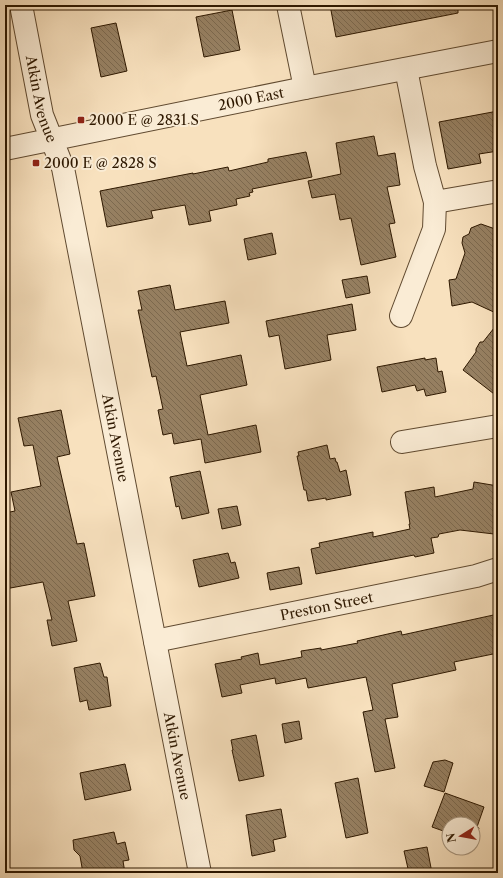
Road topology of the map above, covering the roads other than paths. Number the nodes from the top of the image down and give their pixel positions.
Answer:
1 (21, 5) edge
2 (288, 5) edge
3 (498, 51) edge
4 (406, 69) junction
5 (305, 88) junction
6 (52, 140) junction
7 (5, 149) edge
8 (498, 192) edge
9 (435, 202) junction
10 (401, 316) dead end
11 (498, 426) edge
12 (402, 442) dead end
13 (498, 569) edge
14 (155, 641) junction
15 (200, 873) edge

1 - 6 street, Atkin Avenue
2 - 5 street
3 - 4 street, 2000 East
4 - 5 street, 2000 East
4 - 9 street
5 - 6 street, 2000 East
6 - 7 street, 2000 East
6 - 14 street, Atkin Avenue
8 - 9 street
9 - 10 street
11 - 12 street
13 - 14 street, Preston Street
14 - 15 street, Atkin Avenue

